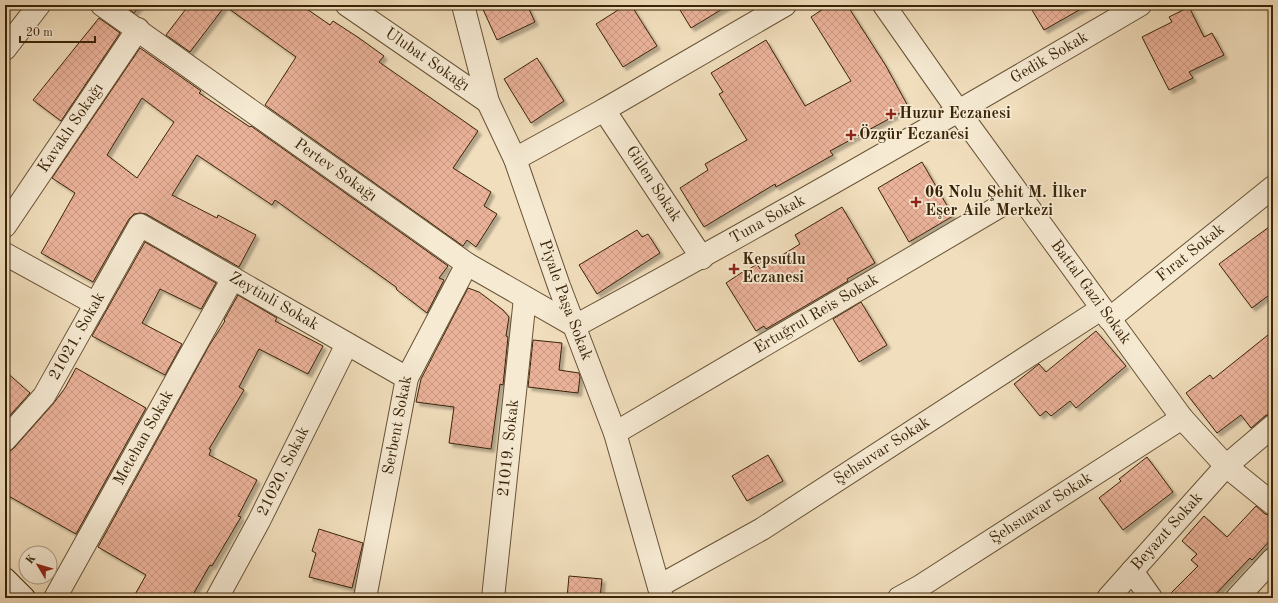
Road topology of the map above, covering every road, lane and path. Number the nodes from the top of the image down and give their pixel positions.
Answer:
1 (39, 5) edge
2 (102, 5) edge
3 (347, 5) edge
4 (464, 5) edge
5 (785, 5) edge
6 (884, 5) edge
7 (1140, 5) edge
8 (138, 29) junction
9 (5, 49) edge
10 (488, 102) junction
11 (604, 110) junction
12 (958, 112) junction
13 (515, 158) junction
14 (1273, 187) edge
15 (1020, 196) junction
16 (140, 225) joint
17 (5, 226) edge
18 (5, 254) edge
19 (702, 258) junction
20 (467, 264) junction
21 (233, 278) junction
22 (525, 298) junction
23 (96, 304) junction
24 (1105, 314) junction
25 (575, 326) junction
26 (347, 344) junction
27 (407, 378) junction
28 (1182, 418) junction
29 (1273, 426) edge
30 (615, 433) junction
31 (5, 440) edge
32 (1226, 466) junction
33 (1273, 504) edge
34 (1273, 559) edge
35 (1132, 571) junction
36 (5, 578) edge
37 (660, 592) edge
38 (24, 598) edge
39 (55, 598) edge
40 (217, 598) edge
41 (365, 598) edge
42 (493, 598) edge
43 (899, 598) edge
44 (1108, 598) edge
45 (1151, 598) edge
46 (1237, 598) edge

1 - 9 street
2 - 8 street, Pertev Sokağı
3 - 10 street, Ulubat Sokağı
4 - 10 street, Piyale Paşa Sokak
5 - 11 street
6 - 12 street, Battal Gazi Sokak
7 - 12 street, Gedik Sokak
8 - 17 street, Kavaklı Sokağı
8 - 20 street, Pertev Sokağı
10 - 13 street, Piyale Paşa Sokak
11 - 13 street
11 - 19 street, Gülen Sokak
12 - 15 street, Battal Gazi Sokak
12 - 19 street, Tuna Sokak
13 - 25 street, Piyale Paşa Sokak
14 - 24 street, Fırat Sokak
15 - 24 street, Battal Gazi Sokak
15 - 30 street, Ertuğrul Reis Sokak
16 - 21 street, Zeytinli Sokak
16 - 23 street, 21021. Sokak
18 - 23 street
19 - 25 street, Tuna Sokak
20 - 22 street, Pertev Sokağı
20 - 27 street, Serbent Sokak
21 - 26 street, Zeytinli Sokak
21 - 39 street, Metehan Sokak
22 - 25 street, Pertev Sokağı
22 - 42 street, 21019. Sokak
23 - 31 street, 21021. Sokak
24 - 28 street, Battal Gazi Sokak
24 - 37 street, Şehsuvar Sokak
25 - 30 street, Piyale Paşa Sokak
26 - 27 street, Zeytinli Sokak
26 - 40 street, 21020. Sokak
27 - 41 street, Serbent Sokak
28 - 32 street, Battal Gazi Sokak
28 - 43 street, Şehsuavar Sokak
29 - 32 street, Beyazıt Sokak
30 - 37 street, Piyale Paşa Sokak
32 - 33 street, Battal Gazi Sokak
32 - 35 street, Beyazıt Sokak
34 - 46 street
35 - 44 street, Beyazıt Sokak
35 - 45 street
36 - 38 street

